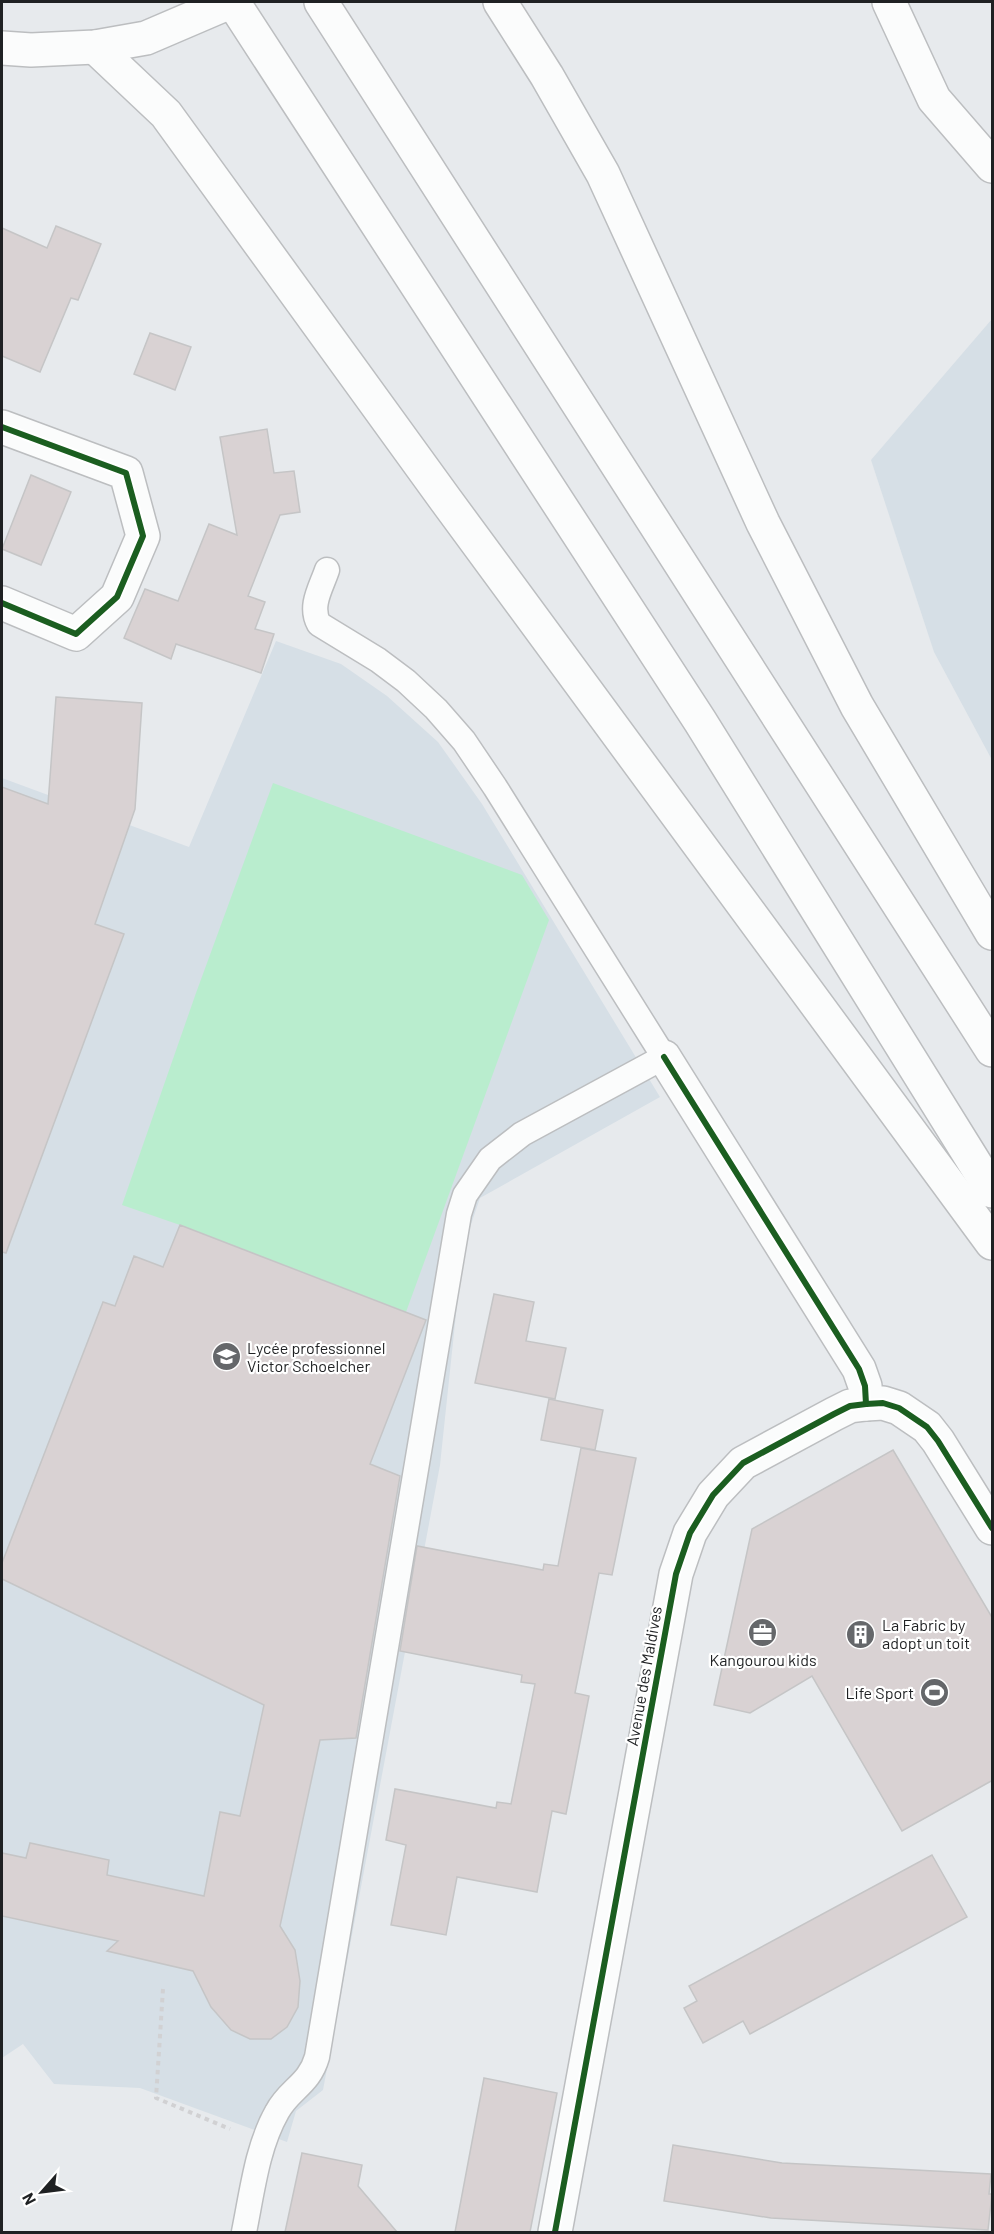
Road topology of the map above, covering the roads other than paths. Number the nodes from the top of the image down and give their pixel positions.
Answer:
1 (231, 2) edge
2 (321, 2) edge
3 (500, 2) edge
4 (890, 2) edge
5 (94, 47) junction
6 (2, 48) edge
7 (993, 166) edge
8 (2, 427) edge
9 (327, 570) dead end
10 (2, 603) edge
11 (993, 933) edge
12 (993, 1050) edge
13 (664, 1057) junction
14 (993, 1191) edge
15 (993, 1243) edge
16 (866, 1404) junction
17 (993, 1528) edge
18 (244, 2232) edge
19 (555, 2232) edge

1 - 5 main road
1 - 14 main road
2 - 12 main road
3 - 11 main road
4 - 7 main road
5 - 6 main road
5 - 15 main road
8 - 10 main road
9 - 13 lane
13 - 16 main road
13 - 18 lane
16 - 17 main road, Avenue des Maldives
16 - 19 main road, Avenue des Maldives

